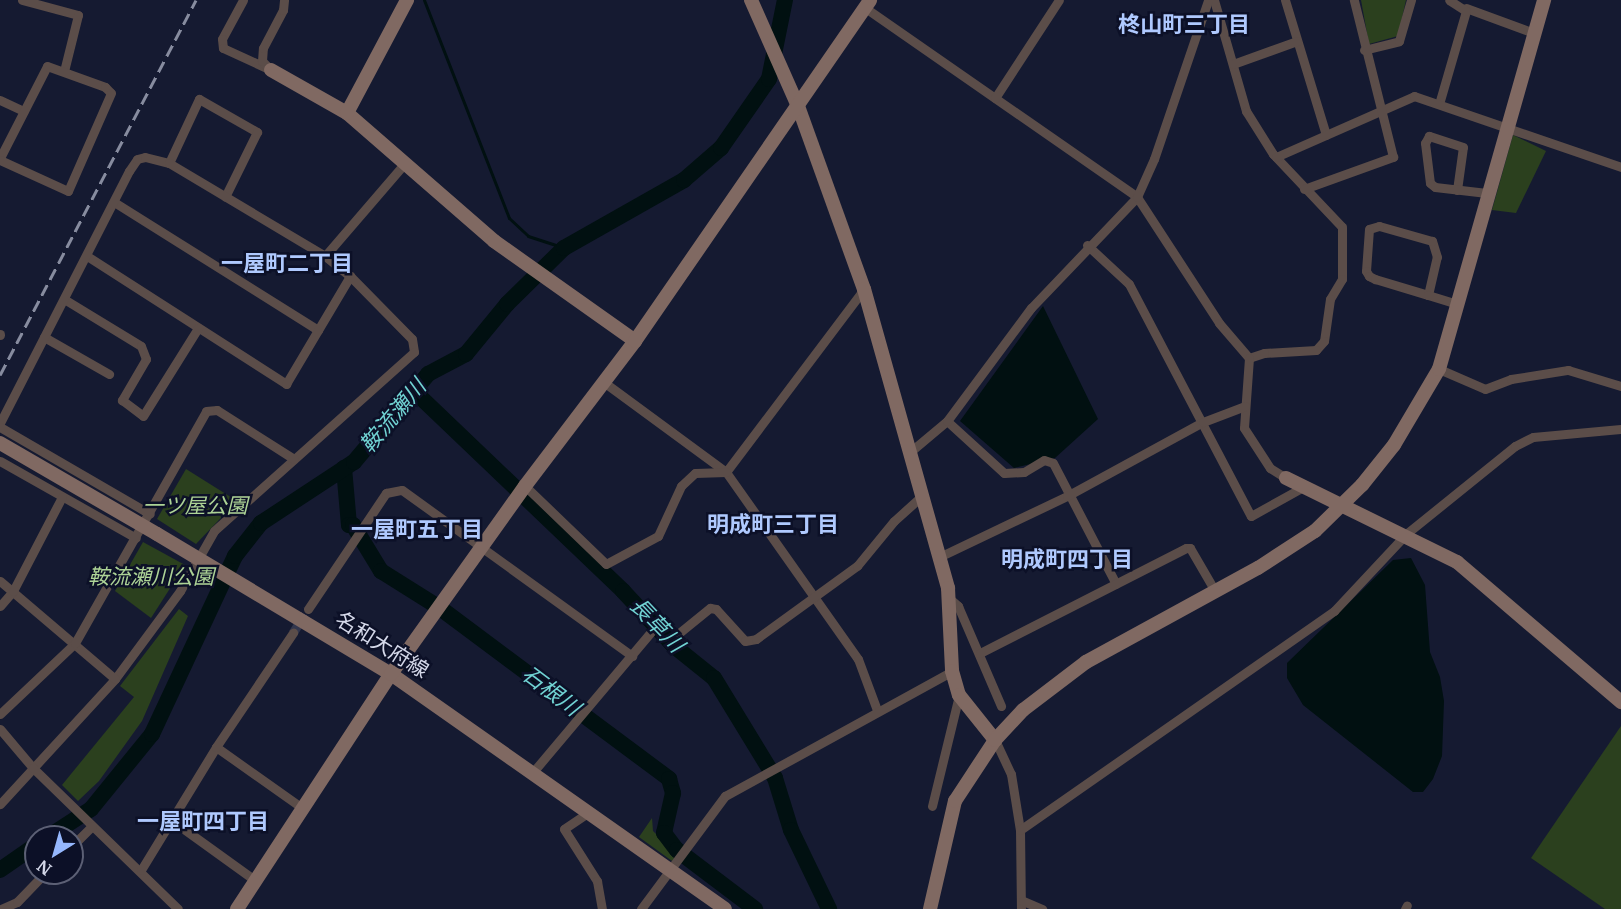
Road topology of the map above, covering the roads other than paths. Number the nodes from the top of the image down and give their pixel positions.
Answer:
1 (22, 0) edge
2 (243, 0) edge
3 (284, 0) edge
4 (407, 0) edge
5 (750, 0) edge
6 (1059, 0) edge
7 (1208, 0) edge
8 (1214, 0) edge
9 (1285, 0) edge
10 (1354, 0) edge
11 (1411, 0) edge
12 (1449, 0) edge
13 (1544, 0) edge
14 (867, 4) edge
15 (1466, 8) junction
16 (1534, 33) junction
17 (1297, 41) junction
18 (1364, 50) junction
19 (1233, 64) junction
20 (271, 70) junction
21 (64, 71) junction
22 (995, 98) junction
23 (0, 100) edge
24 (1439, 104) junction
25 (798, 105) junction
26 (1382, 110) junction
27 (24, 111) junction
28 (347, 113) junction
29 (1506, 125) junction
30 (1326, 135) junction
31 (1276, 157) junction
32 (0, 159) edge
33 (169, 163) junction
34 (404, 164) junction
35 (1621, 167) edge
36 (1304, 189) junction
37 (1457, 190) junction
38 (1486, 193) junction
39 (225, 197) junction
40 (1137, 197) junction
41 (114, 202) junction
42 (1087, 245) junction
43 (87, 256) junction
44 (326, 256) junction
45 (350, 276) junction
46 (864, 290) junction
47 (1428, 295) junction
48 (64, 298) junction
49 (1455, 303) junction
50 (198, 328) junction
51 (318, 330) junction
52 (44, 337) junction
53 (635, 341) junction
54 (1249, 358) junction
55 (1439, 369) junction
56 (109, 374) dead end
57 (605, 383) junction
58 (1621, 386) edge
59 (1245, 406) junction
60 (947, 421) junction
61 (1203, 422) junction
62 (0, 425) edge
63 (1621, 429) edge
64 (0, 443) edge
65 (910, 452) junction
66 (294, 459) junction
67 (0, 460) edge
68 (726, 472) junction
69 (1286, 478) joint
70 (1303, 487) junction
71 (522, 491) junction
72 (1067, 495) junction
73 (62, 497) junction
74 (921, 497) junction
75 (1343, 504) junction
76 (150, 514) junction
77 (1406, 534) junction
78 (136, 538) junction
79 (483, 546) junction
80 (937, 558) junction
81 (199, 559) junction
82 (0, 581) edge
83 (1116, 584) junction
84 (13, 591) junction
85 (1215, 591) junction
86 (814, 598) junction
87 (950, 599) junction
88 (0, 606) edge
89 (308, 609) tunnel mouth
90 (662, 619) dead end
91 (293, 633) tunnel mouth
92 (679, 633) dead end
93 (75, 644) junction
94 (980, 654) junction
95 (632, 656) junction
96 (952, 670) junction
97 (392, 674) junction
98 (115, 679) junction
99 (959, 695) junction
100 (1621, 702) edge
101 (1001, 706) dead end
102 (878, 710) junction
103 (0, 714) edge
104 (0, 729) edge
105 (995, 740) junction
106 (216, 747) junction
107 (33, 768) junction
108 (533, 772) junction
109 (0, 804) edge
110 (932, 806) dead end
111 (302, 808) junction
112 (589, 812) junction
113 (170, 819) junction
114 (91, 826) junction
115 (1020, 830) junction
116 (84, 833) edge
117 (141, 870) junction
118 (670, 870) junction
119 (256, 881) junction
120 (33, 885) edge
121 (1022, 905) edge
122 (1, 909) edge
123 (178, 909) edge
124 (237, 909) edge
125 (602, 909) edge
126 (641, 909) edge
127 (724, 909) edge
128 (930, 909) edge
129 (1042, 909) edge

1 - 21 street
2 - 20 street
3 - 20 street
4 - 28 street
5 - 25 street
6 - 22 street
7 - 40 street
8 - 19 street
9 - 17 street
10 - 18 street
11 - 18 street
12 - 15 street
13 - 16 street
14 - 22 street
14 - 25 street
15 - 16 street
15 - 24 street
16 - 29 street
17 - 19 street
17 - 30 street
18 - 26 street
19 - 31 street
20 - 28 street
21 - 27 street
21 - 32 street
22 - 40 street
23 - 27 street
24 - 26 street
24 - 29 street
25 - 46 street
25 - 53 street
26 - 30 street
26 - 36 street
27 - 32 street
28 - 34 street
29 - 35 street
29 - 38 street
30 - 31 street
31 - 36 street
33 - 39 street
33 - 39 street
33 - 41 street
34 - 44 street
34 - 53 street
36 - 54 street
37 - 37 street
37 - 38 street
38 - 49 street
39 - 44 street
40 - 42 street
40 - 54 street
41 - 43 street
41 - 51 street
42 - 60 street
42 - 61 street
43 - 48 street
43 - 50 street
44 - 45 street
45 - 51 street
45 - 66 street
46 - 65 street
46 - 68 street
47 - 47 street
47 - 49 street
48 - 50 street
48 - 52 street
49 - 55 street
50 - 51 street
52 - 56 street
52 - 62 street
53 - 57 street
54 - 59 street
55 - 58 street
55 - 75 street
57 - 68 street
57 - 71 street
59 - 61 street
59 - 69 street
60 - 65 street
60 - 72 street
61 - 70 street
61 - 72 street
62 - 76 street
63 - 77 street
64 - 81 street, 名和大府線, bridge
65 - 74 street
66 - 76 street
66 - 81 street
67 - 73 street
68 - 71 street
68 - 86 street
69 - 70 street
70 - 75 street
71 - 79 street
72 - 80 street
72 - 83 street
73 - 78 street
73 - 84 street
74 - 80 street
74 - 86 street
75 - 77 street
75 - 85 street
76 - 78 street
77 - 100 street
77 - 115 street
78 - 93 street
79 - 89 street
79 - 95 street
79 - 97 street
80 - 87 street
81 - 97 street, 名和大府線
81 - 98 street
82 - 84 street
83 - 85 street
83 - 94 street
84 - 88 street
84 - 93 street
85 - 105 street
86 - 92 street
86 - 102 street
87 - 94 street
87 - 96 street
90 - 95 street
91 - 106 street
93 - 98 street
93 - 103 street
94 - 101 street
95 - 108 street
96 - 99 street
96 - 102 street
97 - 108 street, 名和大府線
97 - 111 street
98 - 107 street
99 - 105 street
99 - 110 street
102 - 118 street
104 - 107 street
105 - 115 street
105 - 128 street
106 - 111 street
106 - 113 street
107 - 109 street
107 - 114 street
108 - 112 street, 名和大府線
111 - 119 street
112 - 118 street, 名和大府線
112 - 125 street
113 - 117 street
113 - 119 street
114 - 116 street
114 - 117 street
115 - 121 street
117 - 123 street
118 - 126 street
118 - 127 street, 名和大府線
119 - 124 street
120 - 122 street
121 - 129 street

